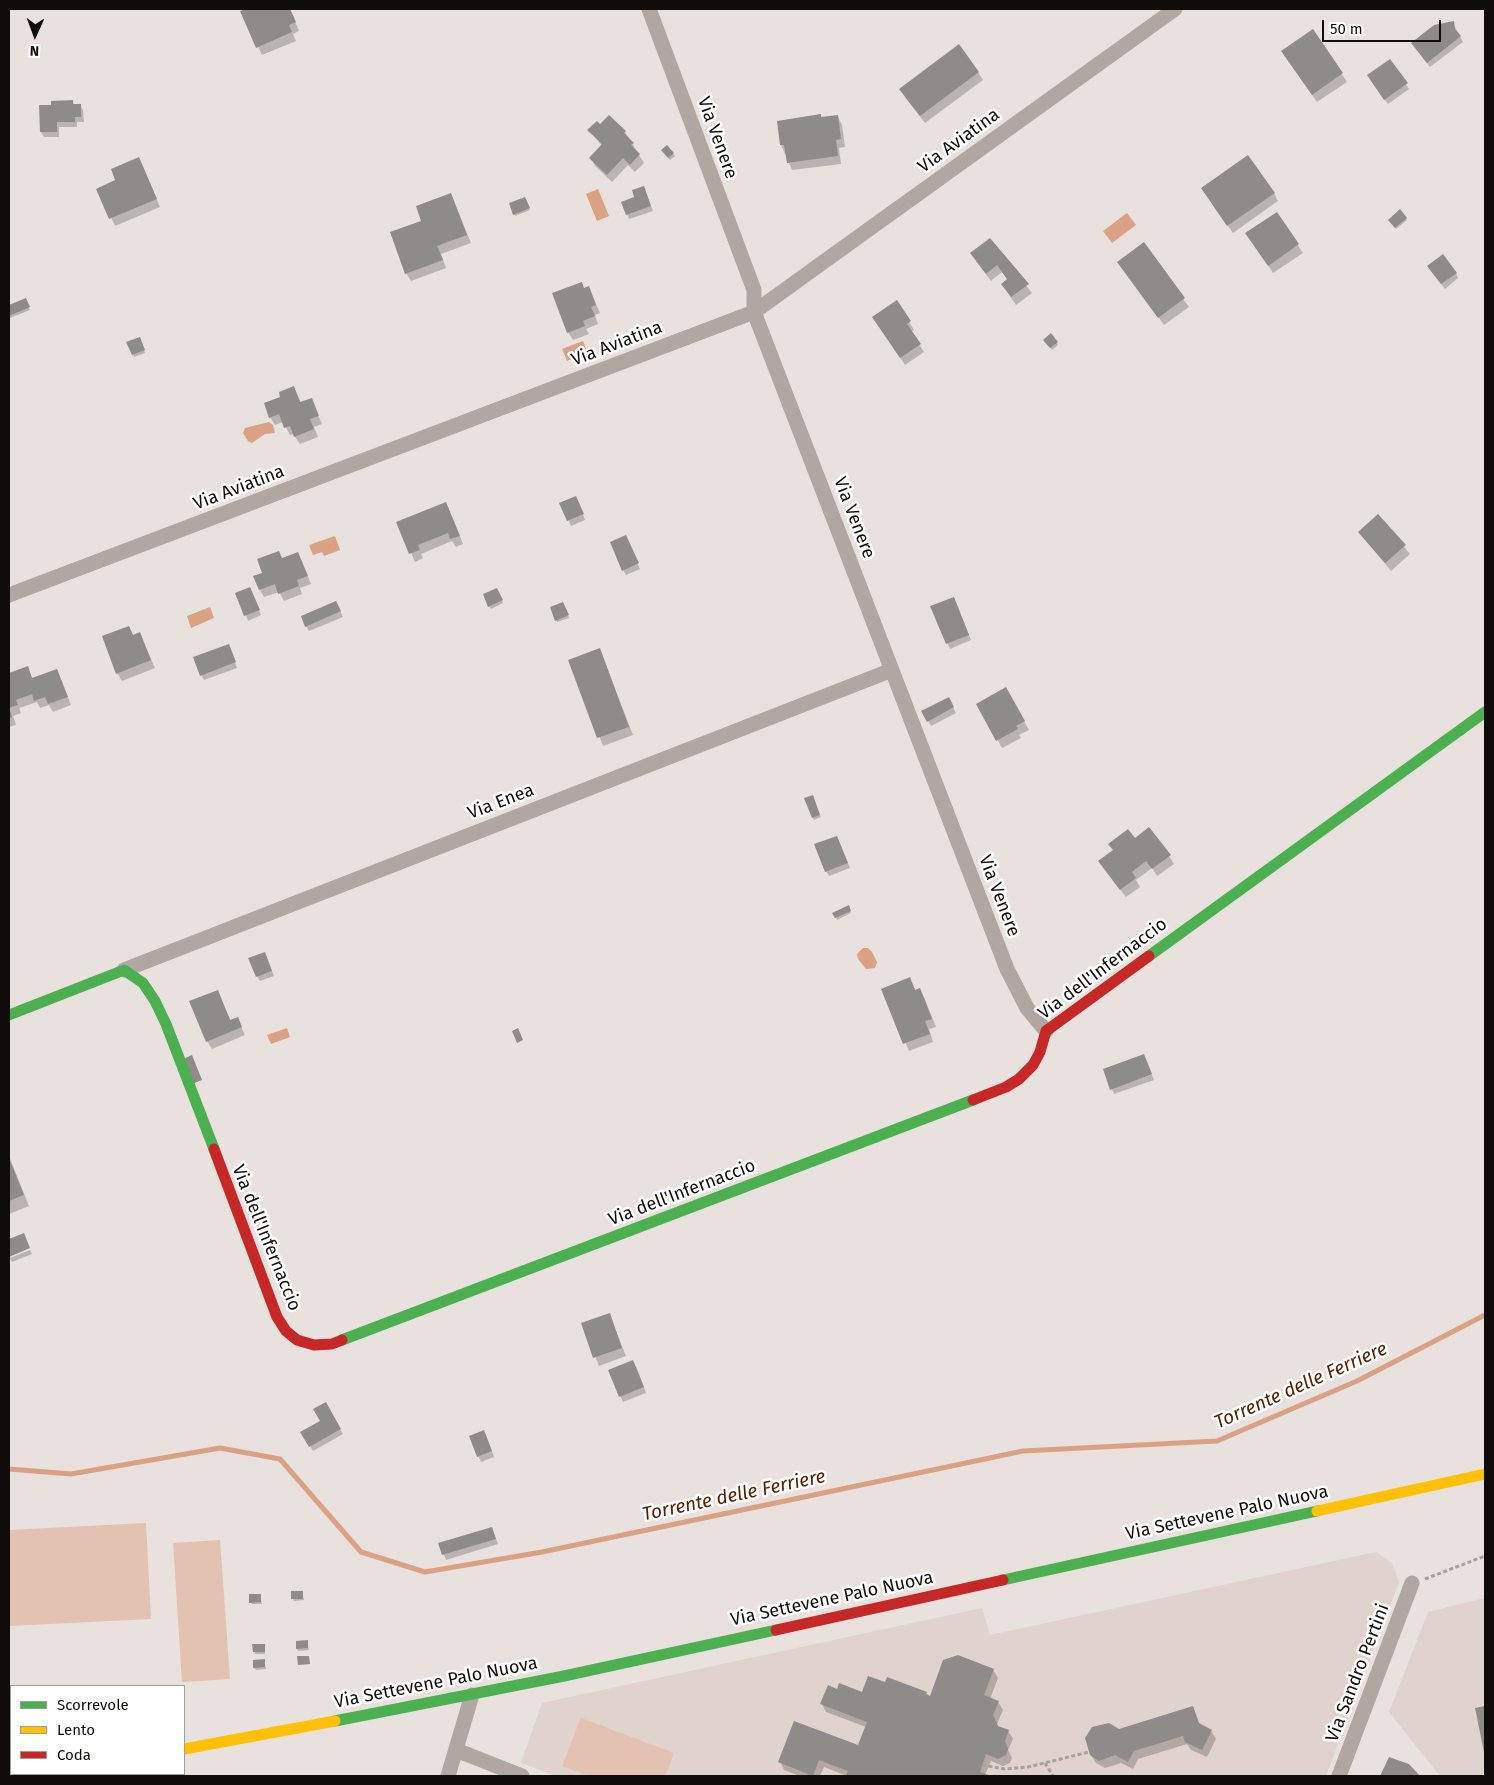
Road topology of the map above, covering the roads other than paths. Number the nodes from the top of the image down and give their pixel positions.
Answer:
1 (649, 9) edge
2 (1175, 9) edge
3 (754, 312) junction
4 (9, 595) edge
5 (892, 670) junction
6 (1485, 712) edge
7 (124, 970) junction
8 (9, 1015) edge
9 (1046, 1030) junction
10 (1485, 1474) edge
11 (1412, 1583) road end
12 (472, 1695) junction
13 (185, 1749) edge
14 (456, 1750) junction
15 (448, 1776) edge
16 (522, 1776) edge
17 (1339, 1776) edge

1 - 3 street, Via Venere
2 - 3 street, Via Aviatina
3 - 4 street, Via Aviatina
3 - 5 street, Via Venere
5 - 7 street, Via Enea
5 - 9 street, Via Venere
6 - 9 street, Via dell'Infernaccio
7 - 8 street
7 - 9 street, Via dell'Infernaccio
10 - 12 street, Via Settevene Palo Nuova
11 - 17 street, Via Sandro Pertini
12 - 13 street, Via Settevene Palo Nuova
12 - 14 street
14 - 15 street
14 - 16 street

